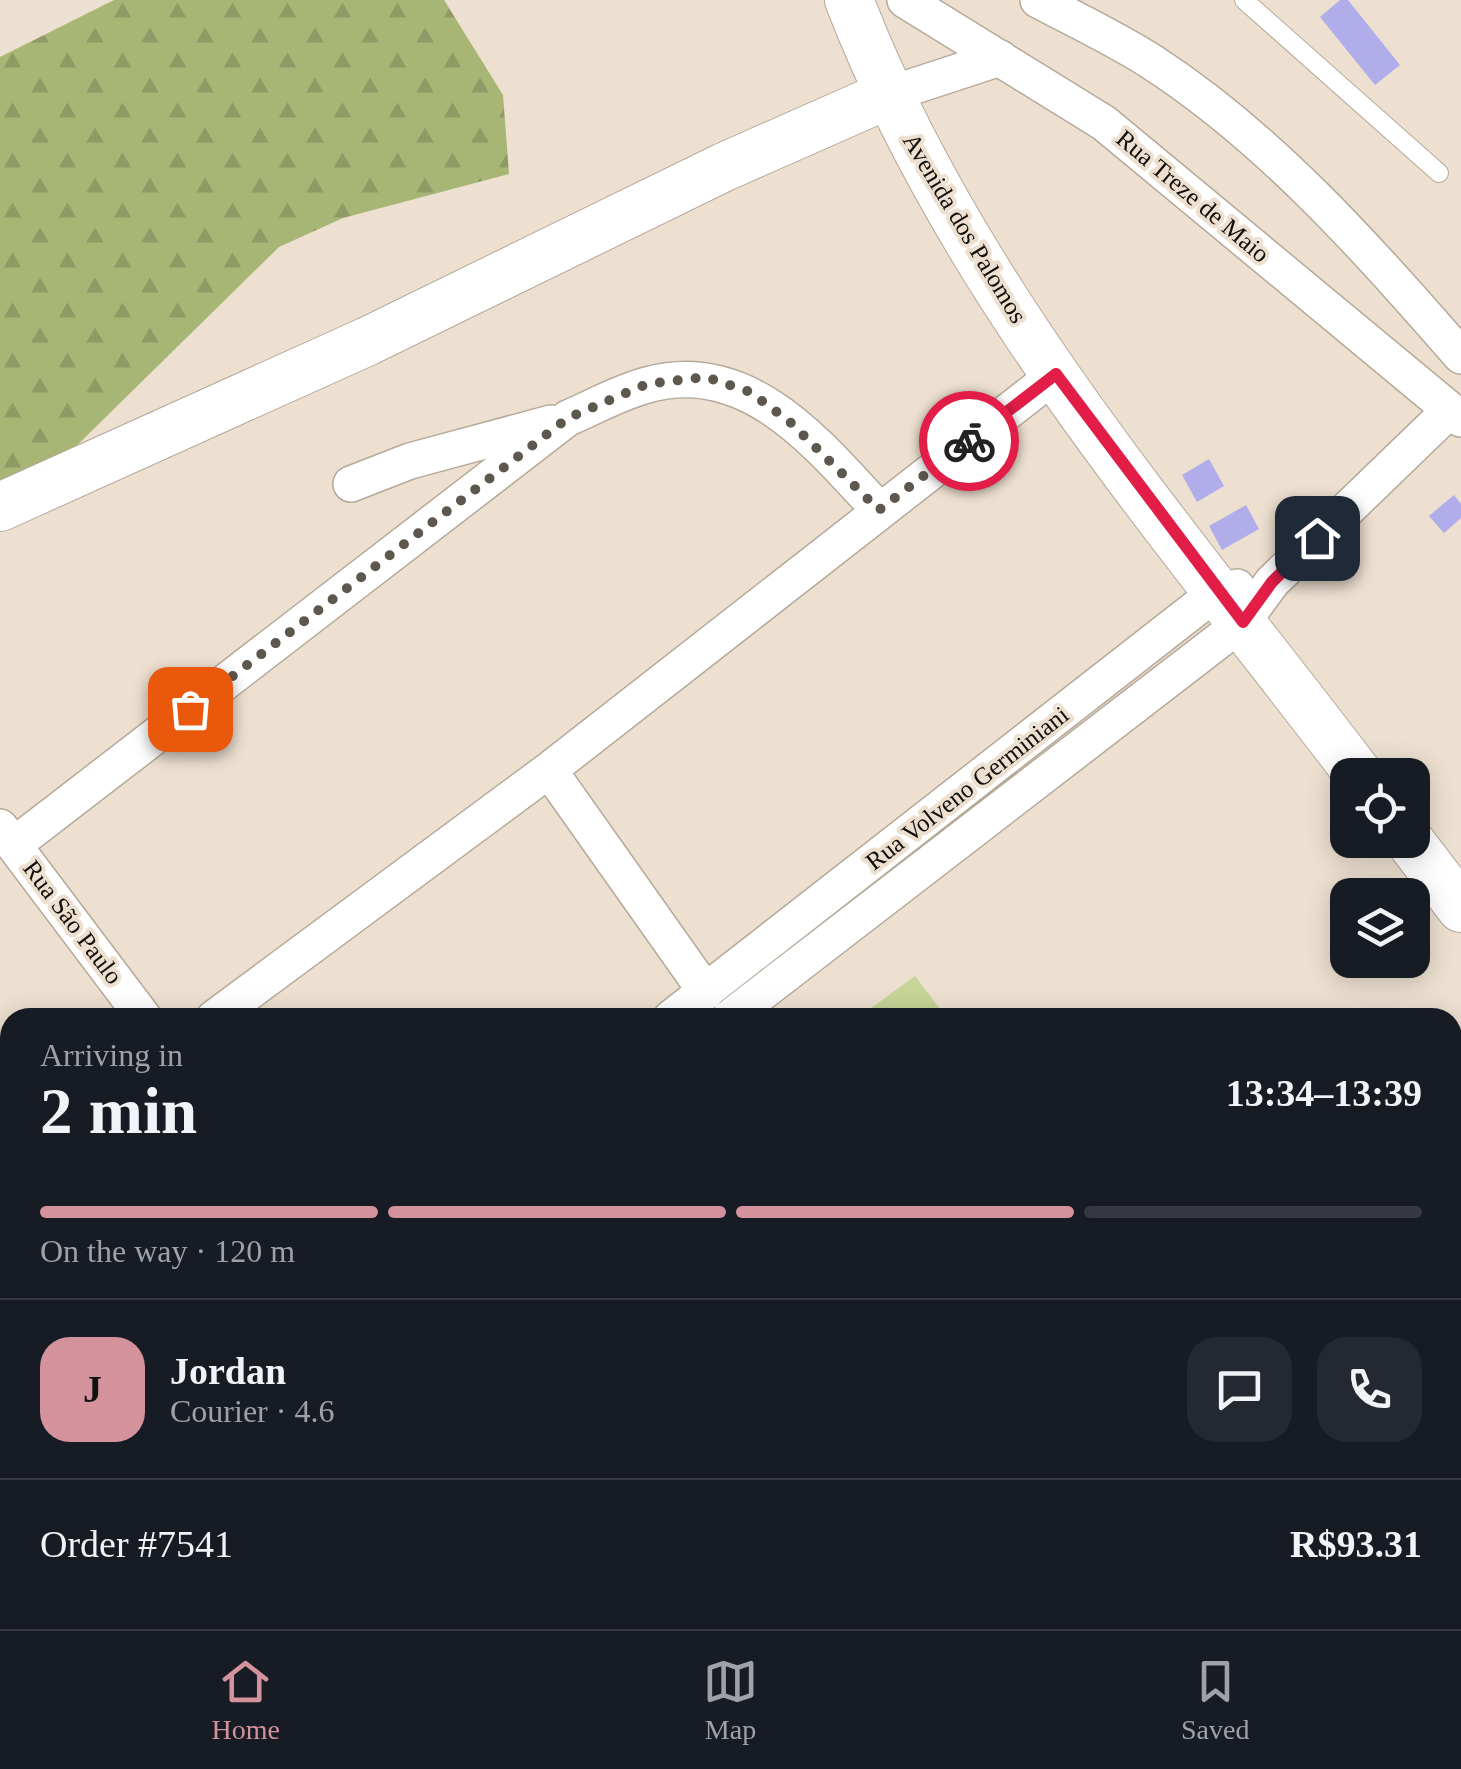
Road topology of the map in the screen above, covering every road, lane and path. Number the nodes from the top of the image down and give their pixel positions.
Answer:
1 (849, 0) edge
2 (905, 0) edge
3 (1038, 0) edge
4 (1244, 0) edge
5 (1000, 58) junction
6 (888, 95) junction
7 (1439, 173) dead end
8 (1461, 356) edge
9 (1056, 374) junction
10 (1455, 415) edge
11 (568, 418) junction
12 (352, 484) dead end
13 (0, 506) edge
14 (879, 510) junction
15 (1231, 607) junction
16 (1347, 758) edge
17 (549, 770) junction
18 (7, 835) edge
19 (1423, 858) edge
20 (1461, 908) edge
21 (718, 1005) edge
22 (137, 1008) edge
23 (228, 1008) edge

1 - 6 street, Avenida dos Palomos
2 - 5 street, Rua Treze de Maio
3 - 8 street
4 - 7 lane
5 - 6 street
5 - 10 street, Rua Treze de Maio
6 - 9 street, Avenida dos Palomos
6 - 13 street
9 - 14 street
9 - 15 street, Avenida dos Palomos
10 - 15 street, Rua Volveno Germiniani
11 - 12 street
11 - 14 street
11 - 18 street
14 - 17 street
15 - 16 street, Avenida dos Palomos
15 - 21 street, Rua Volveno Germiniani
17 - 21 street
17 - 23 street
18 - 22 street, Rua São Paulo
19 - 20 street

